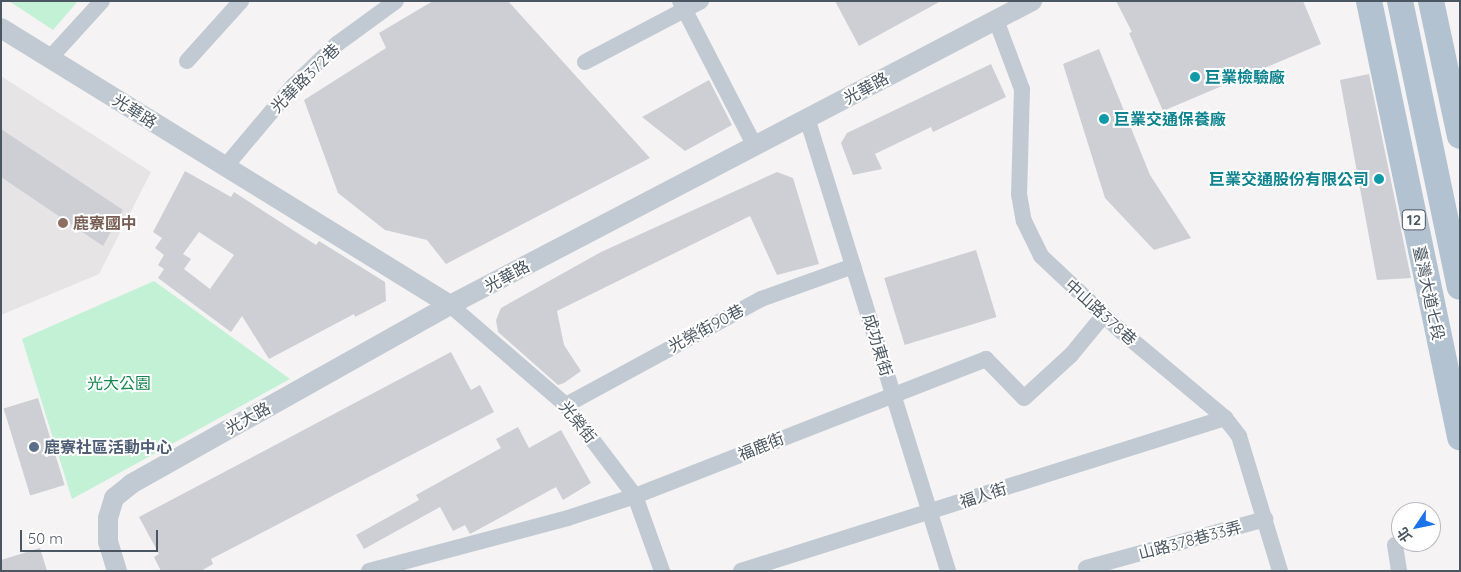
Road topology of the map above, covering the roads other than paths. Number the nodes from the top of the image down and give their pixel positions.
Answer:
1 (102, 1) edge
2 (241, 1) edge
3 (396, 1) edge
4 (701, 1) edge
5 (1369, 1) edge
6 (1400, 1) edge
7 (1431, 1) edge
8 (1025, 3) edge
9 (682, 6) edge
10 (996, 20) junction
11 (1, 28) edge
12 (50, 58) junction
13 (187, 61) dead end
14 (585, 62) dead end
15 (807, 118) junction
16 (1460, 136) edge
17 (755, 146) junction
18 (225, 166) junction
19 (853, 266) junction
20 (1460, 287) edge
21 (450, 306) junction
22 (1104, 315) junction
23 (893, 393) junction
24 (566, 404) junction
25 (1225, 418) junction
26 (1460, 438) edge
27 (636, 496) junction
28 (930, 512) junction
29 (1265, 519) junction
30 (1396, 552) edge
31 (1086, 568) dead end
32 (117, 571) edge
33 (369, 571) edge
34 (662, 571) edge
35 (741, 571) edge
36 (948, 571) edge
37 (1280, 571) edge
38 (1399, 571) edge

1 - 12 street
2 - 13 street
3 - 18 street, 光華路372巷
4 - 9 street
5 - 26 main road, 臺灣大道七段 / 12
6 - 20 main road, 臺灣大道七段 / 12
7 - 16 main road
8 - 10 street, 光華路
9 - 14 street
9 - 17 street
10 - 15 street, 光華路
10 - 22 street, 中山路378巷
11 - 12 street, 光華路
12 - 18 street, 光華路
15 - 17 street, 光華路
15 - 19 street, 成功東街
17 - 21 street, 光華路
18 - 21 street, 光華路
19 - 23 street, 成功東街
19 - 24 street, 光榮街90巷
21 - 24 street, 光榮街
21 - 32 street, 光大路
22 - 23 street, 福鹿街
22 - 25 street, 中山路378巷
23 - 27 street, 福鹿街
23 - 28 street, 成功東街
24 - 27 street, 光榮街
25 - 28 street, 福人街
25 - 29 street, 中山路378巷
27 - 33 street, 福鹿街
27 - 34 street, 光榮街
28 - 35 street, 福人街
28 - 36 street, 成功東街
29 - 31 street, 山路378巷33弄
29 - 37 street, 中山路378巷
30 - 38 street

